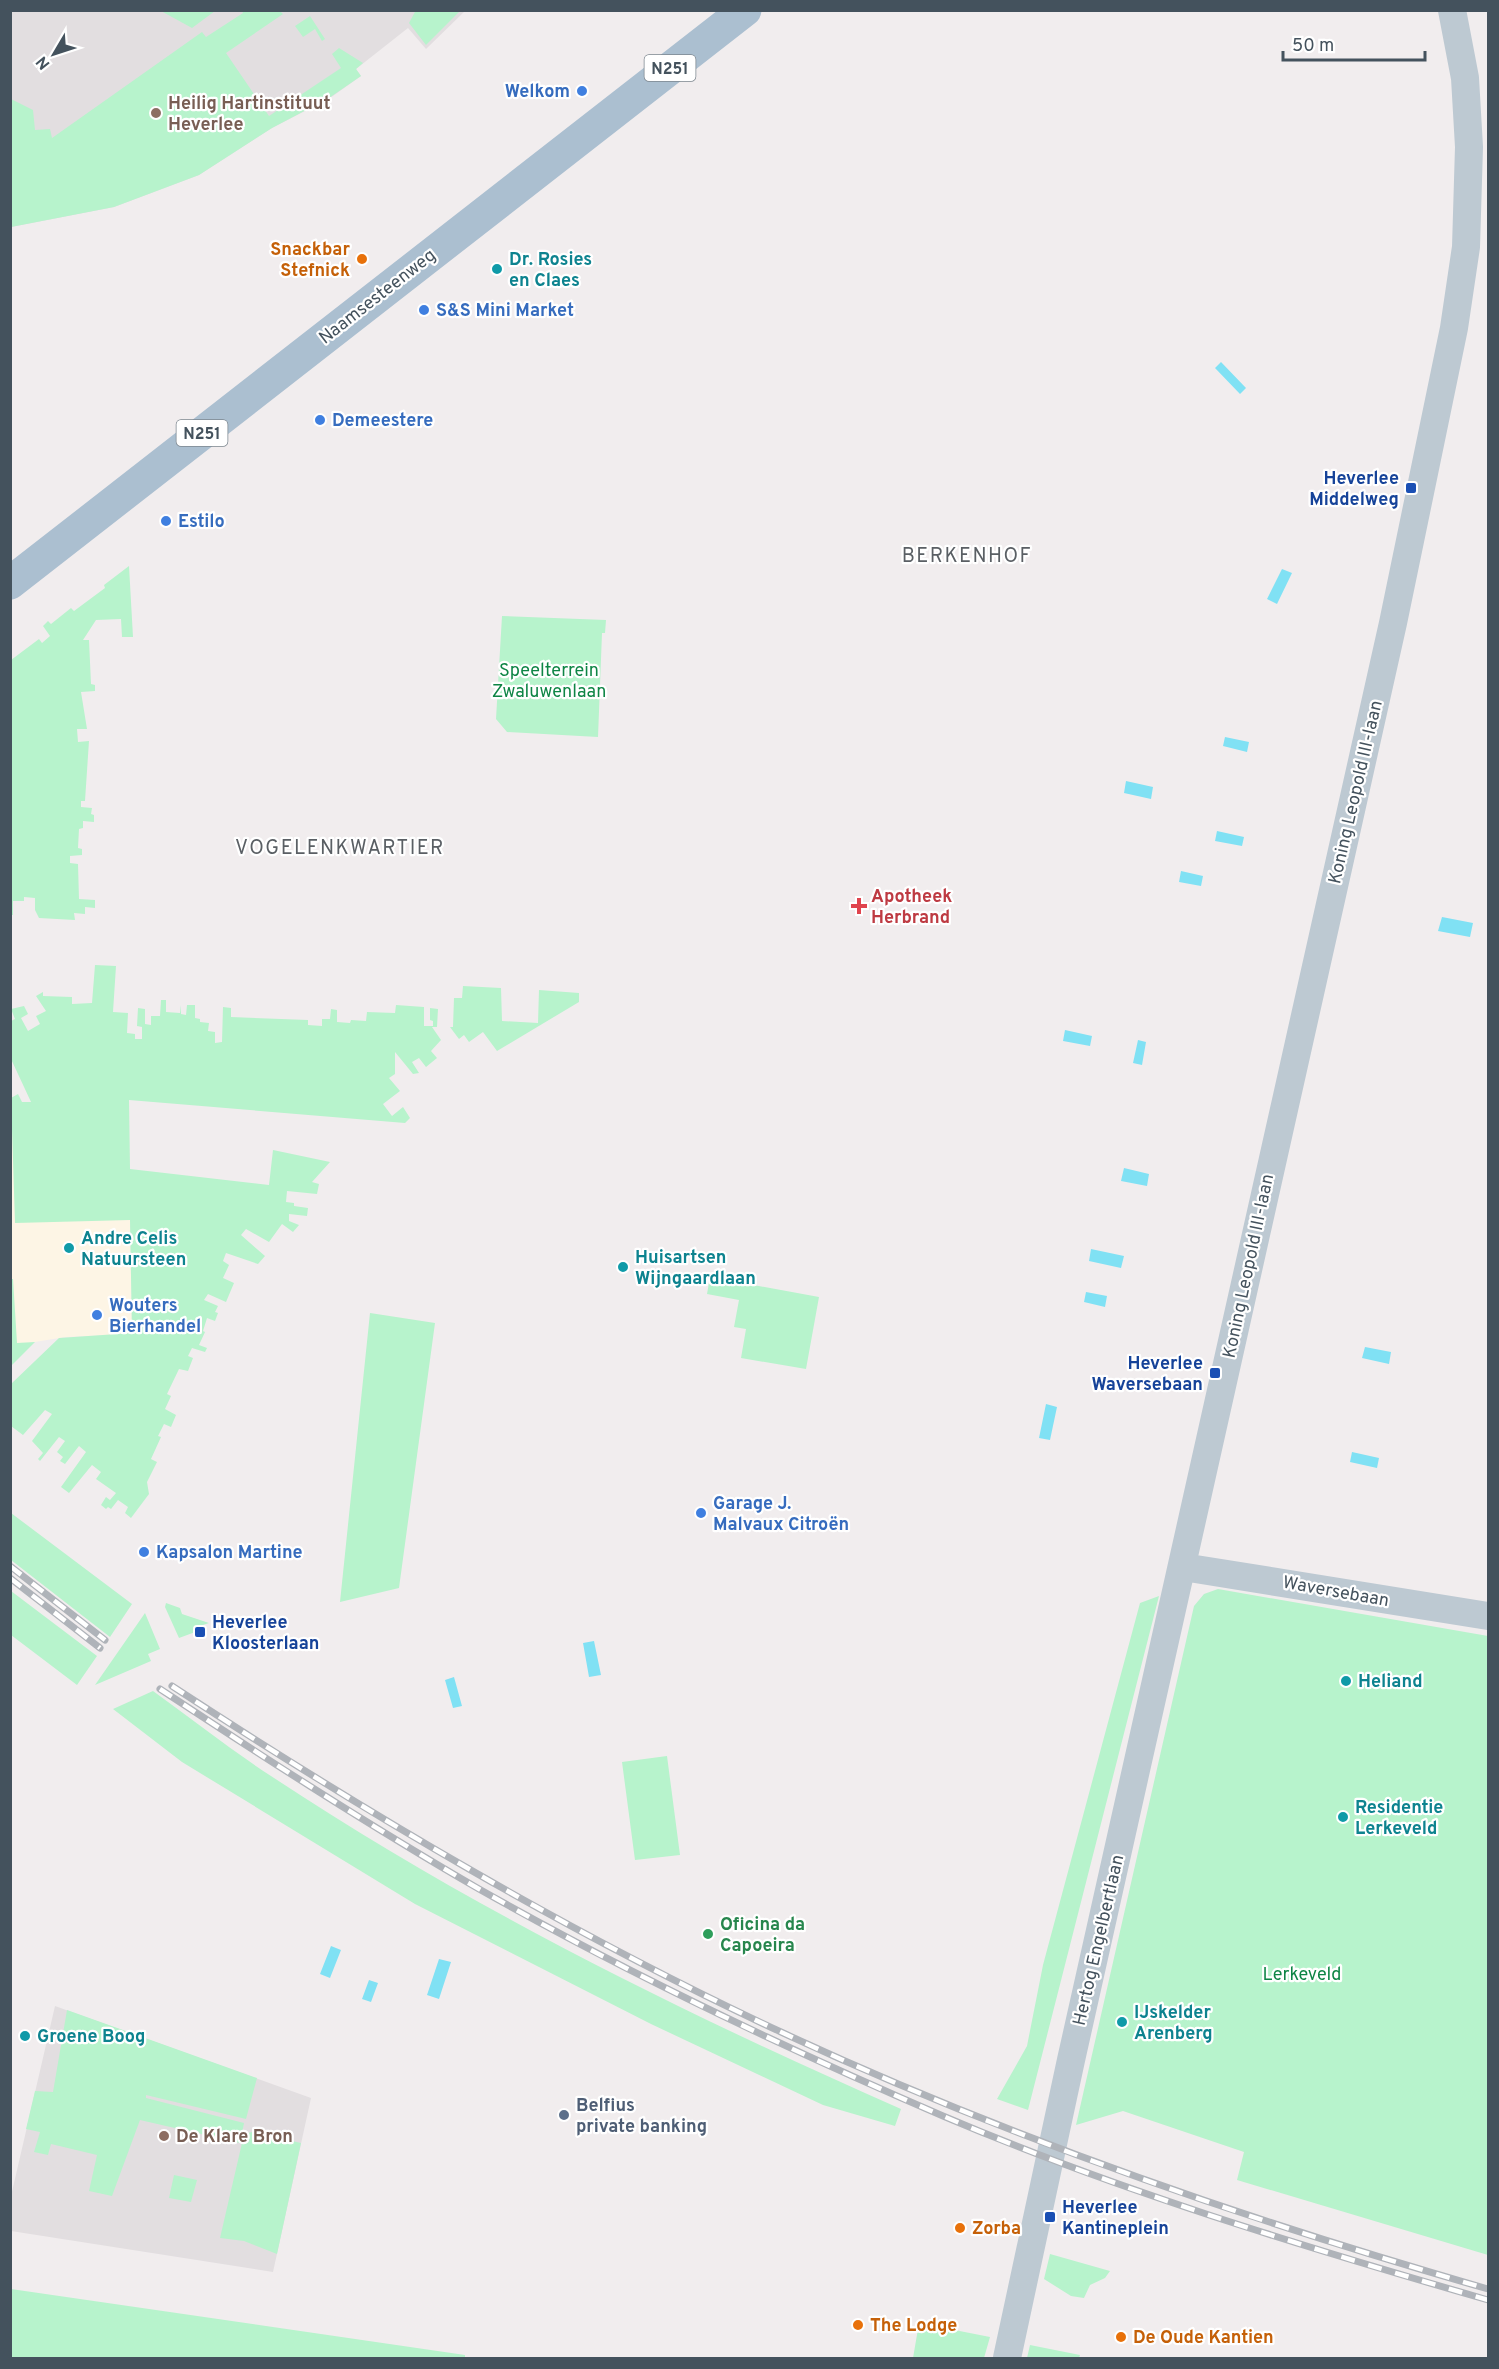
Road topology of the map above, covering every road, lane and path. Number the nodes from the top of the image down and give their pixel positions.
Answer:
1 (745, 10) edge
2 (1452, 10) edge
3 (10, 583) edge
4 (1183, 1567) junction
5 (1488, 1616) edge
6 (1007, 2358) edge

1 - 3 main road, Naamsesteenweg / N251
2 - 4 street, Koning Leopold III-laan
4 - 5 street, Waversebaan
4 - 6 street, Hertog Engelbertlaan

